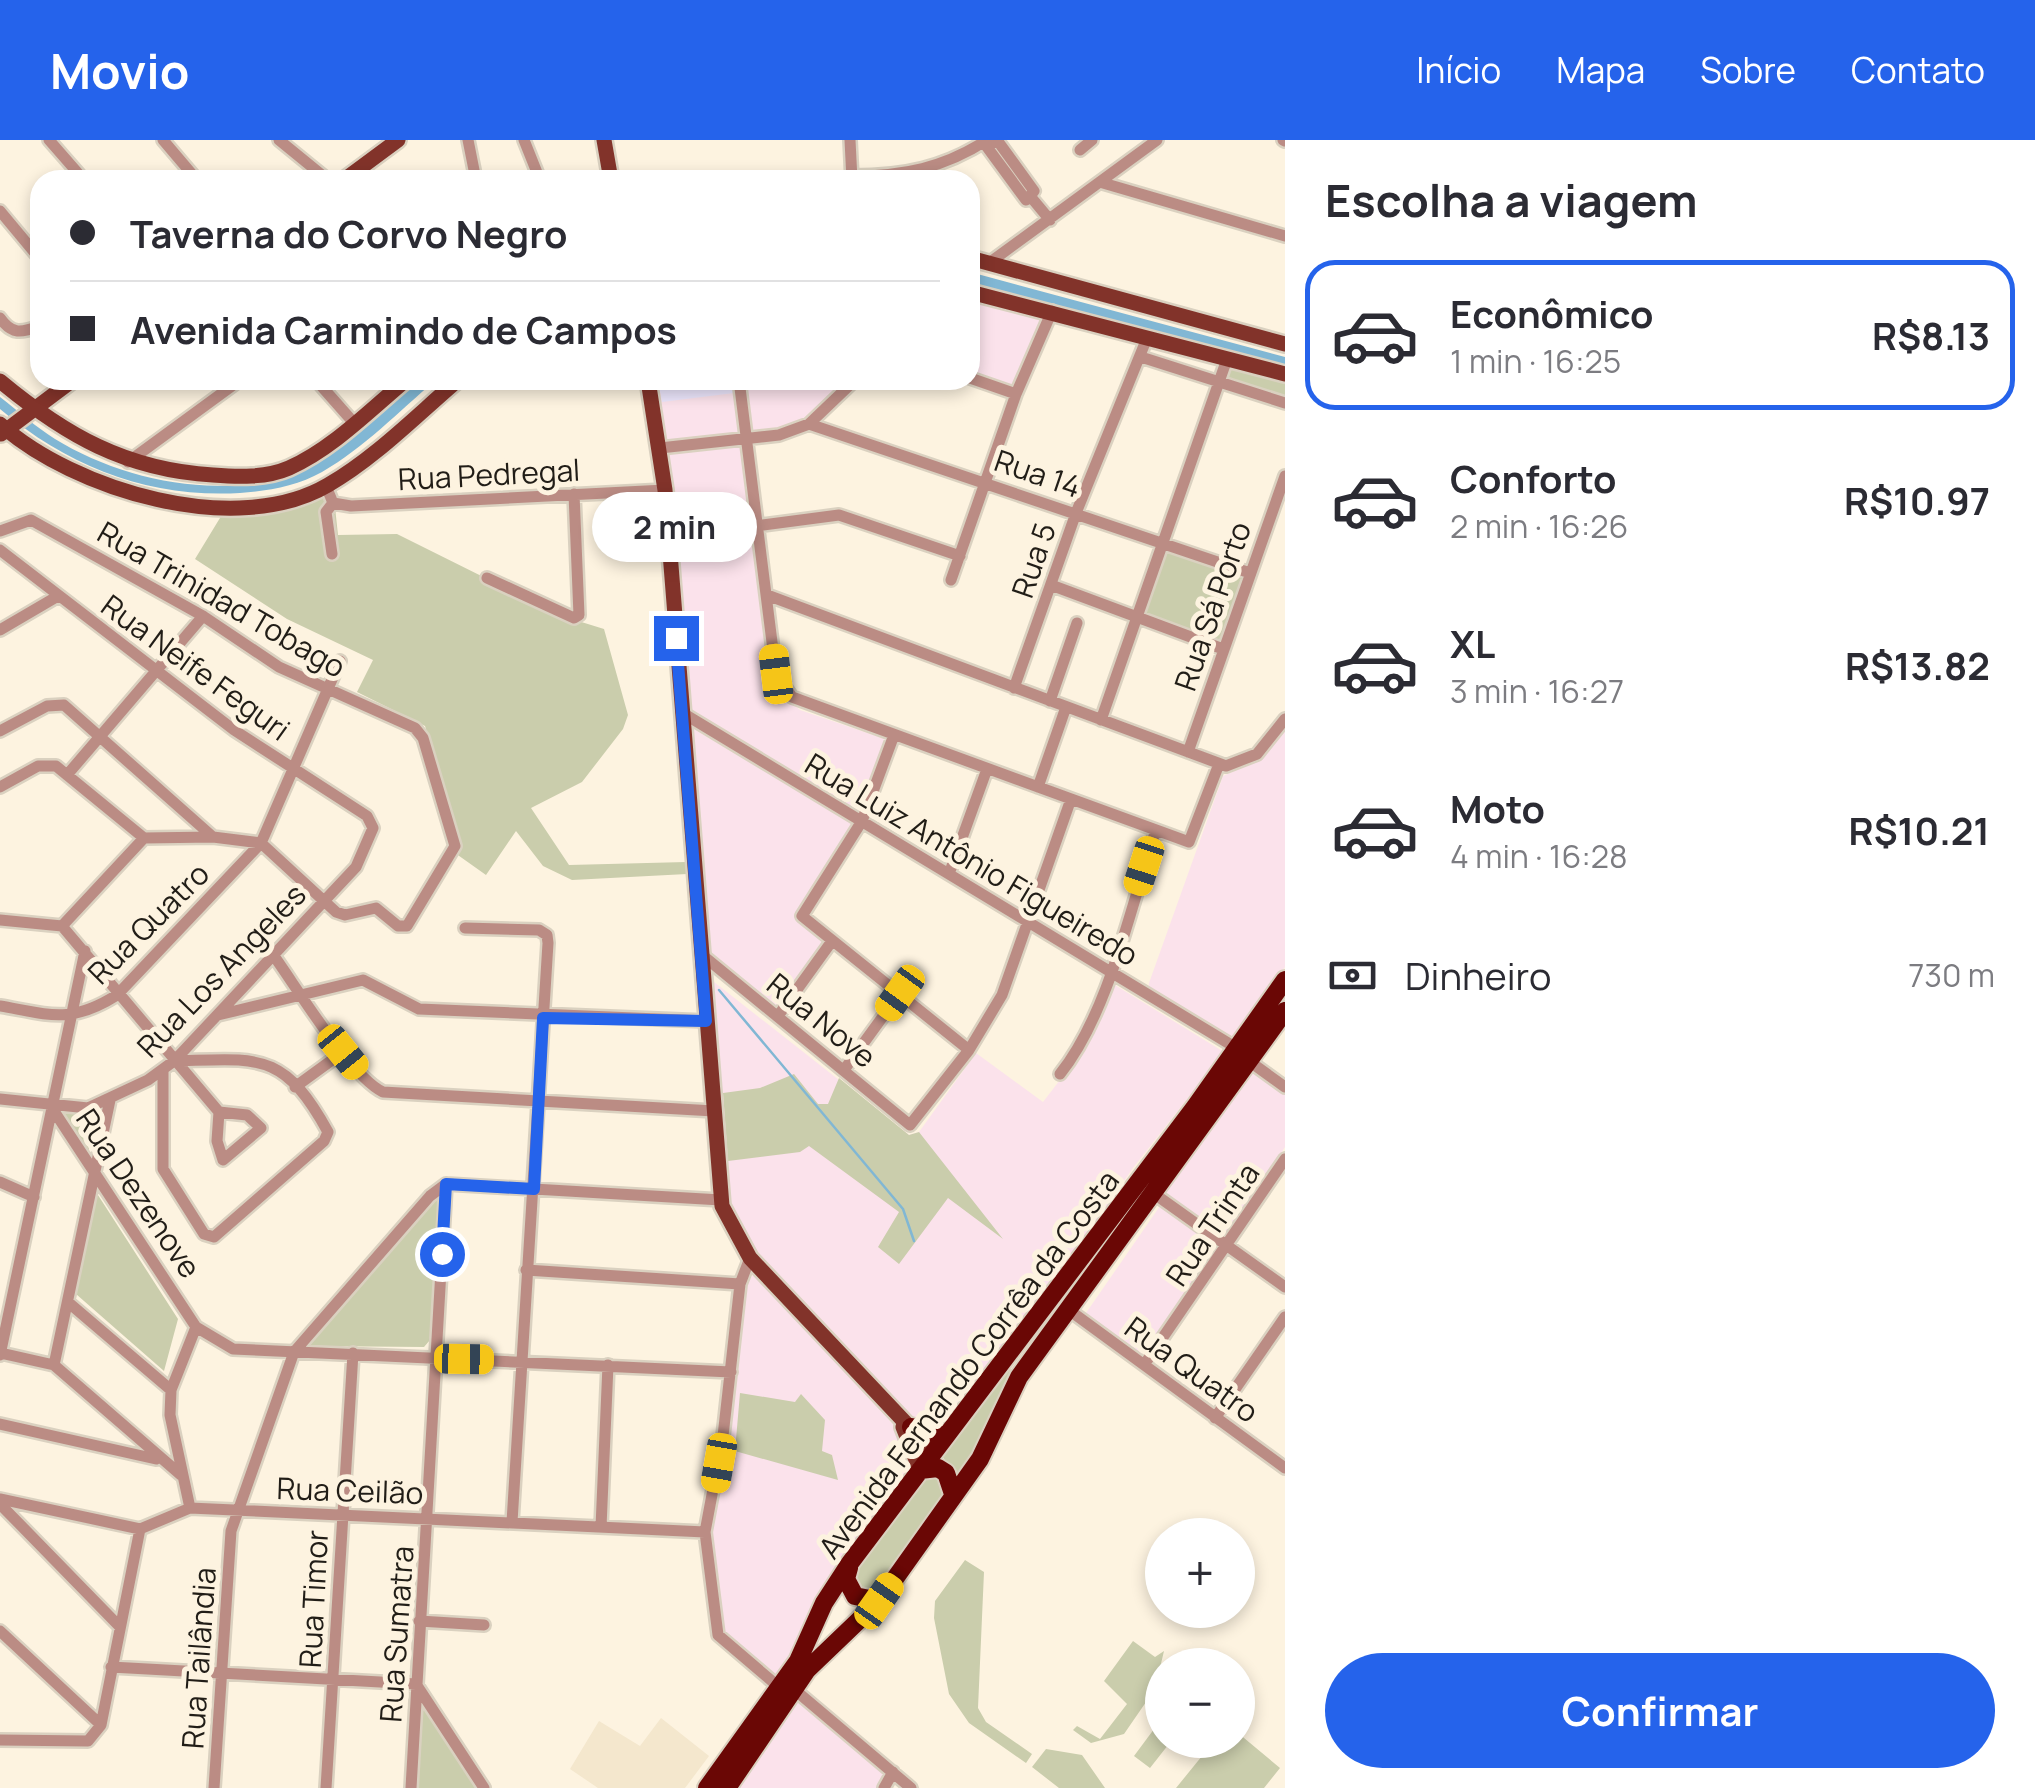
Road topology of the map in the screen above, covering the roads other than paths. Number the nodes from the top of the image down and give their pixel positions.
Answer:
1 (49, 140) edge
2 (163, 140) edge
3 (278, 140) edge
4 (468, 140) edge
5 (524, 140) edge
6 (604, 140) edge
7 (850, 140) edge
8 (986, 140) edge
9 (997, 140) edge
10 (1092, 140) edge
11 (1157, 140) edge
12 (387, 143) edge
13 (1080, 150) dead end
14 (75, 170) edge
15 (188, 170) edge
16 (316, 170) edge
17 (356, 170) edge
18 (474, 170) edge
19 (536, 170) edge
20 (609, 170) edge
21 (852, 170) edge
22 (923, 170) edge
23 (1102, 183) junction
24 (0, 211) edge
25 (1050, 220) junction
26 (14, 228) junction
27 (1285, 236) edge
28 (0, 239) edge
29 (30, 247) edge
30 (980, 261) edge
31 (989, 263) junction
32 (980, 294) edge
33 (1052, 312) junction
34 (0, 318) edge
35 (30, 330) edge
36 (1147, 338) junction
37 (1285, 344) edge
38 (1141, 357) junction
39 (1227, 359) junction
40 (1285, 374) edge
41 (0, 381) edge
42 (980, 381) edge
43 (1219, 381) junction
44 (58, 390) edge
45 (226, 390) edge
46 (325, 390) edge
47 (394, 390) edge
48 (446, 390) edge
49 (650, 390) edge
50 (740, 390) edge
51 (844, 390) edge
52 (1016, 394) junction
53 (1285, 403) edge
54 (32, 408) junction
55 (354, 423) junction
56 (809, 424) junction
57 (4, 428) edge
58 (745, 440) junction
59 (660, 448) junction
60 (128, 462) junction
61 (1285, 476) edge
62 (986, 481) junction
63 (326, 486) junction
64 (666, 490) junction
65 (574, 494) junction
66 (333, 504) junction
67 (1076, 513) junction
68 (755, 526) junction
69 (0, 531) edge
70 (1164, 544) junction
71 (0, 550) edge
72 (332, 554) dead end
73 (960, 556) junction
74 (1250, 573) junction
75 (486, 578) dead end
76 (951, 580) dead end
77 (1051, 585) junction
78 (58, 596) junction
79 (767, 596) junction
80 (202, 616) junction
81 (1138, 620) junction
82 (1077, 623) dead end
83 (2, 625) edge
84 (1223, 649) junction
85 (340, 661) dead end
86 (157, 670) junction
87 (1014, 688) junction
88 (328, 690) junction
89 (1050, 701) junction
90 (1066, 707) junction
91 (681, 712) junction
92 (1285, 719) edge
93 (1100, 720) junction
94 (0, 731) edge
95 (894, 735) junction
96 (102, 736) junction
97 (1188, 752) junction
98 (1219, 764) junction
99 (987, 769) junction
100 (294, 770) junction
101 (68, 774) junction
102 (0, 787) edge
103 (1038, 787) junction
104 (1071, 800) junction
105 (367, 816) joint
106 (862, 821) junction
107 (1156, 830) junction
108 (213, 837) junction
109 (144, 838) junction
110 (261, 843) junction
111 (948, 874) junction
112 (323, 902) junction
113 (0, 920) edge
114 (1029, 922) junction
115 (62, 926) junction
116 (466, 928) dead end
117 (832, 941) junction
118 (85, 951) junction
119 (701, 954) junction
120 (274, 956) junction
121 (1109, 971) junction
122 (1285, 980) edge
123 (900, 993) junction
124 (302, 994) junction
125 (117, 995) junction
126 (0, 1006) edge
127 (1285, 1011) edge
128 (215, 1016) junction
129 (778, 1016) junction
130 (70, 1018) junction
131 (543, 1018) junction
132 (706, 1021) junction
133 (969, 1050) junction
134 (343, 1052) junction
135 (1244, 1055) junction
136 (174, 1061) junction
137 (162, 1070) junction
138 (844, 1070) junction
139 (1060, 1074) dead end
140 (295, 1087) junction
141 (1285, 1087) edge
142 (0, 1099) edge
143 (110, 1100) junction
144 (538, 1102) junction
145 (52, 1108) junction
146 (714, 1111) junction
147 (219, 1112) junction
148 (1285, 1159) edge
149 (92, 1170) junction
150 (0, 1182) edge
151 (451, 1184) junction
152 (534, 1189) junction
153 (1156, 1195) junction
154 (34, 1197) junction
155 (721, 1200) junction
156 (1228, 1247) junction
157 (750, 1258) junction
158 (526, 1270) junction
159 (0, 1273) edge
160 (15, 1279) junction
161 (740, 1284) junction
162 (1285, 1286) edge
163 (69, 1303) junction
164 (1068, 1310) junction
165 (1285, 1317) edge
166 (196, 1327) junction
167 (294, 1352) junction
168 (353, 1353) junction
169 (1, 1354) edge
170 (436, 1359) junction
171 (521, 1360) junction
172 (54, 1365) junction
173 (608, 1365) junction
174 (1144, 1365) junction
175 (731, 1372) junction
176 (171, 1390) junction
177 (1215, 1418) junction
178 (903, 1421) junction
179 (0, 1424) edge
180 (938, 1444) junction
181 (160, 1460) junction
182 (1285, 1468) edge
183 (920, 1470) junction
184 (946, 1473) junction
185 (181, 1475) junction
186 (953, 1494) junction
187 (0, 1502) edge
188 (190, 1508) junction
189 (237, 1510) junction
190 (342, 1516) junction
191 (429, 1519) junction
192 (512, 1522) junction
193 (601, 1526) junction
194 (140, 1530) junction
195 (705, 1532) junction
196 (850, 1563) junction
197 (879, 1601) junction
198 (419, 1620) junction
199 (484, 1625) dead end
200 (120, 1627) junction
201 (0, 1631) edge
202 (111, 1668) junction
203 (223, 1671) junction
204 (333, 1678) junction
205 (416, 1684) junction
206 (788, 1689) junction
207 (101, 1726) junction
208 (0, 1740) edge
209 (892, 1772) junction
210 (214, 1788) edge
211 (326, 1788) edge
212 (411, 1788) edge
213 (484, 1788) edge
214 (707, 1788) edge
215 (727, 1788) edge
216 (884, 1788) edge
217 (912, 1788) edge

1 - 14 street
2 - 15 street
3 - 16 street
4 - 18 street
5 - 19 street
6 - 20 main road
7 - 21 street
8 - 22 street
9 - 25 street
10 - 13 street
11 - 23 street
12 - 17 main road
23 - 25 street
23 - 27 street
24 - 26 street
25 - 31 street
26 - 28 street
26 - 29 street
30 - 31 main road
31 - 37 main road
32 - 33 main road
33 - 36 main road
33 - 52 street
34 - 35 street
36 - 38 street, Rua 5
36 - 39 main road
38 - 43 street
38 - 67 street, Rua 5
39 - 40 main road
39 - 43 street
41 - 54 main road
42 - 52 street
43 - 53 street
43 - 70 street
44 - 54 main road
45 - 60 street
46 - 55 street
47 - 55 main road
48 - 63 main road
49 - 59 main road
50 - 58 street
51 - 56 street
52 - 62 street
54 - 57 main road
54 - 60 main road
55 - 60 main road
56 - 58 street
56 - 62 street, Rua 14
57 - 63 main road
58 - 59 street
58 - 68 street
59 - 64 main road
61 - 74 street, Rua Sá Porto
62 - 67 street, Rua 14
62 - 73 street
63 - 66 street
64 - 65 street, Rua Pedregal
64 - 91 main road
65 - 66 street, Rua Pedregal
65 - 75 street
66 - 72 street
67 - 70 street, Rua 14
67 - 77 street, Rua 5
68 - 73 street
68 - 79 street
69 - 80 street, Rua Trinidad Tobago
70 - 74 street, Rua 14
70 - 81 street
71 - 78 street, Rua Neife Feguri
73 - 76 street
74 - 84 street, Rua Sá Porto
77 - 81 street
77 - 87 street, Rua 5
78 - 83 street
78 - 86 street, Rua Neife Feguri
79 - 87 street
79 - 95 street
80 - 86 street
80 - 88 street, Rua Trinidad Tobago
81 - 84 street
81 - 93 street
82 - 89 street
84 - 97 street, Rua Sá Porto
85 - 88 street, Rua Quatro
86 - 96 street
86 - 100 street, Rua Neife Feguri
87 - 89 street
88 - 100 street, Rua Quatro
88 - 112 street, Rua Trinidad Tobago
89 - 90 street
90 - 93 street
90 - 103 street
91 - 106 street, Rua Luiz Antônio Figueiredo
91 - 119 main road
92 - 98 street
93 - 97 street
94 - 96 street
95 - 99 street
95 - 106 street
96 - 101 street
96 - 108 street
97 - 98 street
98 - 107 street
99 - 103 street
99 - 111 street
100 - 105 street, Rua Neife Feguri
100 - 110 street, Rua Quatro
101 - 102 street
101 - 109 street
103 - 104 street
104 - 107 street
104 - 114 street
105 - 112 street, Rua Los Angeles
106 - 111 street, Rua Luiz Antônio Figueiredo
106 - 117 street
107 - 121 street
108 - 109 street
108 - 110 street
109 - 115 street
110 - 112 street
110 - 125 street, Rua Quatro
111 - 114 street, Rua Luiz Antônio Figueiredo
112 - 120 street, Rua Los Angeles
113 - 115 street
114 - 121 street, Rua Luiz Antônio Figueiredo
114 - 133 street
115 - 118 street
116 - 131 street
117 - 123 street
117 - 129 street
118 - 125 street
118 - 130 street
119 - 129 street, Rua Nove
119 - 132 main road
120 - 124 street
120 - 128 street, Rua Los Angeles
121 - 135 street, Rua Luiz Antônio Figueiredo
121 - 139 street
122 - 135 highway, Avenida Fernando Corrêa da Costa
123 - 133 street
123 - 138 street
124 - 128 street
124 - 131 street
124 - 134 street
125 - 130 street, Rua Quatro
125 - 136 street
126 - 130 street, Rua Quatro
127 - 135 highway, Avenida Fernando Corrêa da Costa
128 - 136 street, Rua Los Angeles
129 - 138 street, Rua Nove
130 - 145 street
131 - 132 street
131 - 144 street
132 - 146 main road
133 - 138 street, Rua Nove
134 - 140 street
134 - 144 street
135 - 141 street, Rua Luiz Antônio Figueiredo
135 - 153 highway, Avenida Fernando Corrêa da Costa
135 - 180 highway, Avenida Fernando Corrêa da Costa
136 - 137 street, Rua Los Angeles
136 - 140 street
136 - 147 street
137 - 140 street
137 - 143 street, Rua Los Angeles
142 - 145 street, Rua Los Angeles
143 - 145 street, Rua Los Angeles
143 - 149 street
144 - 146 street
144 - 152 street
145 - 149 street, Rua Dezenove
145 - 154 street
146 - 155 main road
147 - 147 street
148 - 156 street, Rua Trinta
149 - 163 street
149 - 166 street, Rua Dezenove
150 - 154 street
151 - 152 street
151 - 167 street
151 - 170 street, Rua Sumatra
152 - 155 street
152 - 158 street
153 - 156 street
153 - 164 highway, Avenida Fernando Corrêa da Costa
154 - 160 street
155 - 157 main road
156 - 162 street
156 - 174 street, Rua Trinta
157 - 161 street
157 - 178 main road
158 - 161 street
158 - 171 street
159 - 160 street
160 - 169 street
161 - 175 street
163 - 172 street
163 - 176 street
164 - 174 street, Rua Quatro
164 - 186 highway, Avenida Fernando Corrêa da Costa
165 - 177 street
166 - 167 street
166 - 176 street
167 - 168 street
167 - 189 street
168 - 170 street
168 - 190 street, Rua Timor
169 - 172 street
170 - 171 street
170 - 191 street, Rua Sumatra
171 - 173 street
171 - 192 street
172 - 181 street
173 - 175 street
173 - 193 street
174 - 177 street, Rua Quatro
175 - 195 street
176 - 185 street
177 - 182 street, Rua Quatro
178 - 180 highway
178 - 183 main road
179 - 181 street
180 - 183 highway, Avenida Fernando Corrêa da Costa
180 - 184 highway
181 - 185 street
183 - 184 highway
183 - 196 highway, Avenida Fernando Corrêa da Costa
184 - 186 highway
185 - 188 street
186 - 197 highway, Avenida Fernando Corrêa da Costa
187 - 194 street
187 - 200 street
188 - 189 street, Rua Ceilão
188 - 194 street, Rua Ceilão
189 - 190 street, Rua Ceilão
189 - 203 street, Rua Tailândia
190 - 191 street, Rua Ceilão
190 - 204 street, Rua Timor
191 - 192 street, Rua Ceilão
191 - 198 street, Rua Sumatra
192 - 193 street, Rua Ceilão
193 - 195 street, Rua Ceilão
194 - 200 street
195 - 206 street
196 - 197 highway
196 - 206 highway, Avenida Fernando Corrêa da Costa
197 - 206 highway, Avenida Fernando Corrêa da Costa
198 - 199 street
198 - 205 street, Rua Sumatra
200 - 202 street
201 - 207 street
202 - 203 street
202 - 207 street
203 - 204 street
203 - 210 street, Rua Tailândia
204 - 205 street
204 - 211 street, Rua Timor
205 - 212 street, Rua Sumatra
205 - 213 street
206 - 209 street
206 - 214 highway, Avenida Fernando Corrêa da Costa
206 - 215 highway, Avenida Fernando Corrêa da Costa
207 - 208 street
209 - 216 street
209 - 217 street

